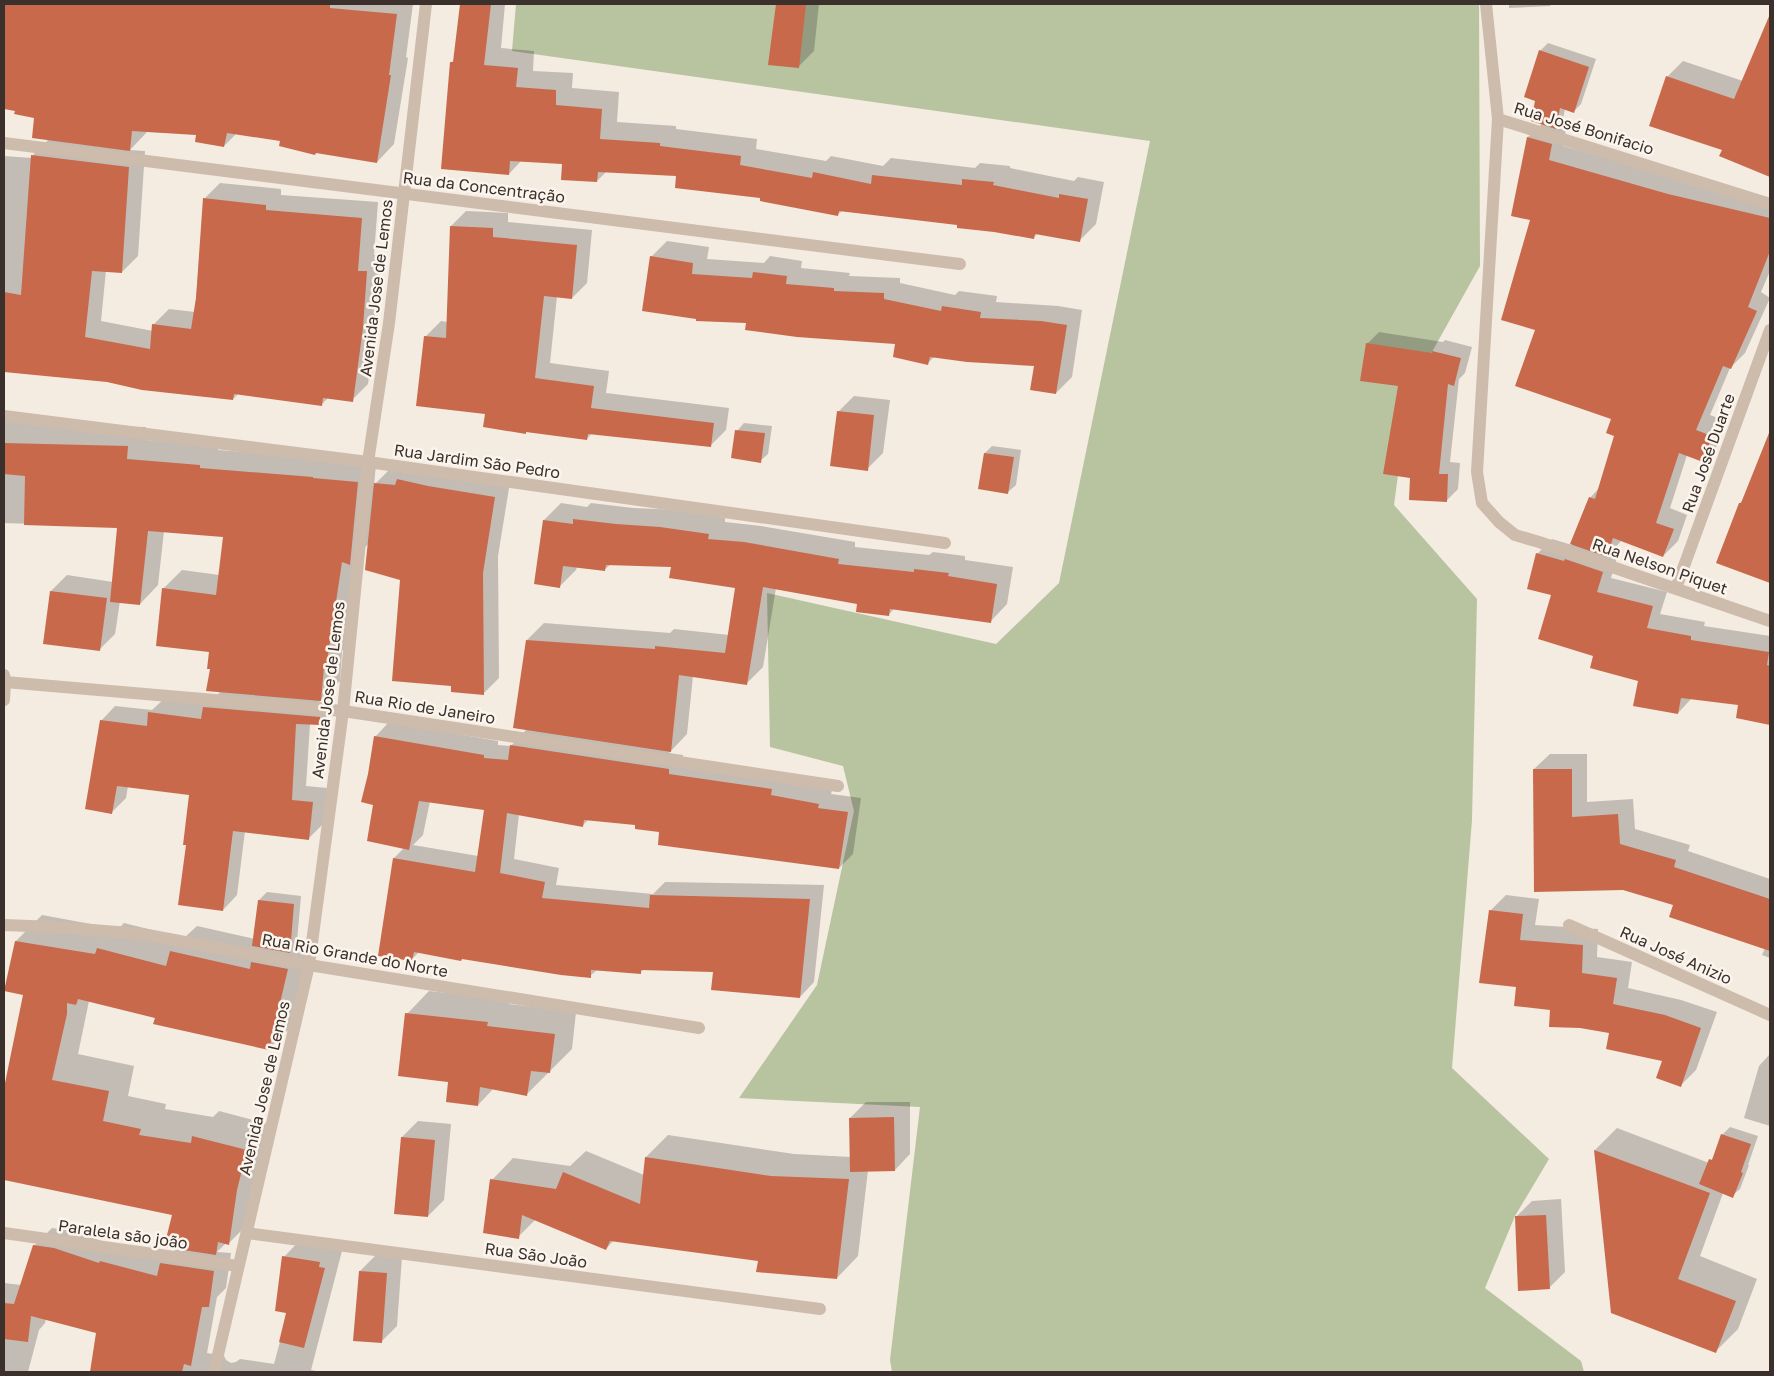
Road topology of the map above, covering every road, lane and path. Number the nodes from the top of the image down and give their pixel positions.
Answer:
1 (426, 4) edge
2 (1486, 4) edge
3 (1498, 118) junction
4 (4, 143) edge
5 (404, 194) junction
6 (1770, 204) edge
7 (960, 264) dead end
8 (1770, 330) edge
9 (4, 416) edge
10 (368, 462) junction
11 (946, 543) dead end
12 (1676, 588) junction
13 (1770, 621) edge
14 (4, 680) edge
15 (4, 700) edge
16 (343, 711) junction
17 (838, 786) dead end
18 (4, 925) edge
19 (1569, 926) dead end
20 (309, 965) junction
21 (1770, 1015) edge
22 (699, 1028) dead end
23 (4, 1233) edge
24 (247, 1233) junction
25 (238, 1266) junction
26 (820, 1309) dead end
27 (214, 1372) edge

1 - 5 street, Avenida Jose de Lemos
2 - 3 street, Rua José Bonifacio
3 - 6 street, Rua José Bonifacio
3 - 12 street, Rua Nelson Piquet
4 - 5 street, Rua da Concentração
5 - 7 street, Rua da Concentração
5 - 10 street, Avenida Jose de Lemos
8 - 12 street, Rua José Duarte
9 - 10 street, Rua Jardim São Pedro
10 - 11 street, Rua Jardim São Pedro
10 - 16 street, Avenida Jose de Lemos
12 - 13 street, Rua Nelson Piquet
14 - 15 street
14 - 16 street, Rua Rio de Janeiro
16 - 17 street, Rua Rio de Janeiro
16 - 20 street, Avenida Jose de Lemos
18 - 20 street, Rua Rio Grande do Norte
19 - 21 street, Rua José Anizio
20 - 22 street, Rua Rio Grande do Norte
20 - 24 street, Avenida Jose de Lemos
23 - 25 street, Paralela são joão
24 - 25 street, Avenida Jose de Lemos
24 - 26 street, Rua São João
25 - 27 street, Avenida Jose de Lemos

